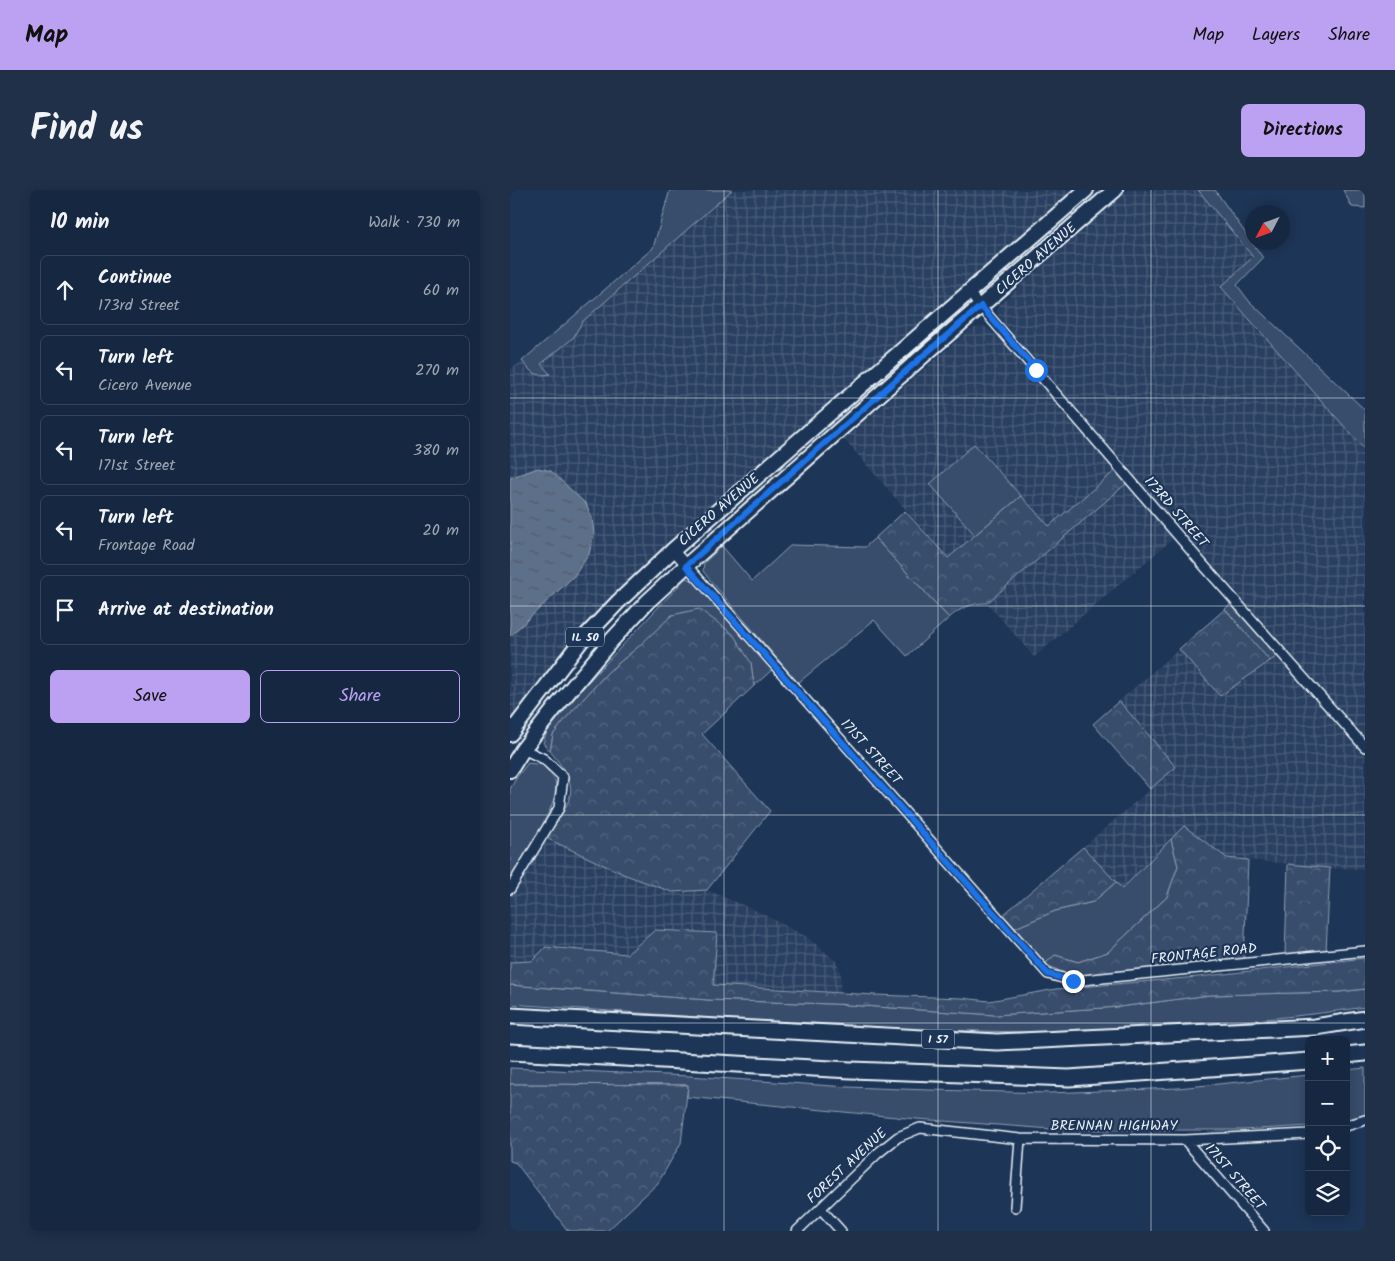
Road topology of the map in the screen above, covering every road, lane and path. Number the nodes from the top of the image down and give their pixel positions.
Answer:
1 (1086, 190) edge
2 (1115, 190) edge
3 (969, 292) junction
4 (981, 306) junction
5 (673, 550) junction
6 (686, 566) junction
7 (510, 734) edge
8 (1365, 747) edge
9 (523, 749) junction
10 (510, 770) edge
11 (510, 889) edge
12 (1365, 951) edge
13 (1048, 974) joint
14 (510, 1016) edge
15 (1365, 1019) edge
16 (510, 1052) edge
17 (1365, 1052) edge
18 (1350, 1054) edge
19 (1305, 1061) edge
20 (1365, 1120) edge
21 (1350, 1125) edge
22 (920, 1128) joint
23 (1305, 1134) edge
24 (1020, 1139) junction
25 (1185, 1140) junction
26 (1014, 1207) dead end
27 (821, 1209) junction
28 (797, 1231) edge
29 (841, 1231) edge
30 (1264, 1231) edge

1 - 3 main road, CICERO AVENUE / IL 50
2 - 4 main road, CICERO AVENUE / IL 50
3 - 4 street, 173RD STREET
3 - 5 main road, CICERO AVENUE / IL 50
4 - 6 main road, CICERO AVENUE / IL 50
4 - 8 street, 173RD STREET
5 - 6 street, 171ST STREET
5 - 7 main road, CICERO AVENUE / IL 50
6 - 9 main road, CICERO AVENUE / IL 50
6 - 13 street, 171ST STREET
9 - 10 main road, CICERO AVENUE / IL 50
9 - 11 street
12 - 13 street, FRONTAGE ROAD
14 - 15 highway, I 57
16 - 19 highway
17 - 18 highway
20 - 21 street
22 - 24 street, BRENNAN HIGHWAY
22 - 27 street, FOREST AVENUE
23 - 25 street, BRENNAN HIGHWAY
24 - 25 street, BRENNAN HIGHWAY
24 - 26 street
25 - 30 street, 171ST STREET
27 - 28 street, FOREST AVENUE
27 - 29 street

